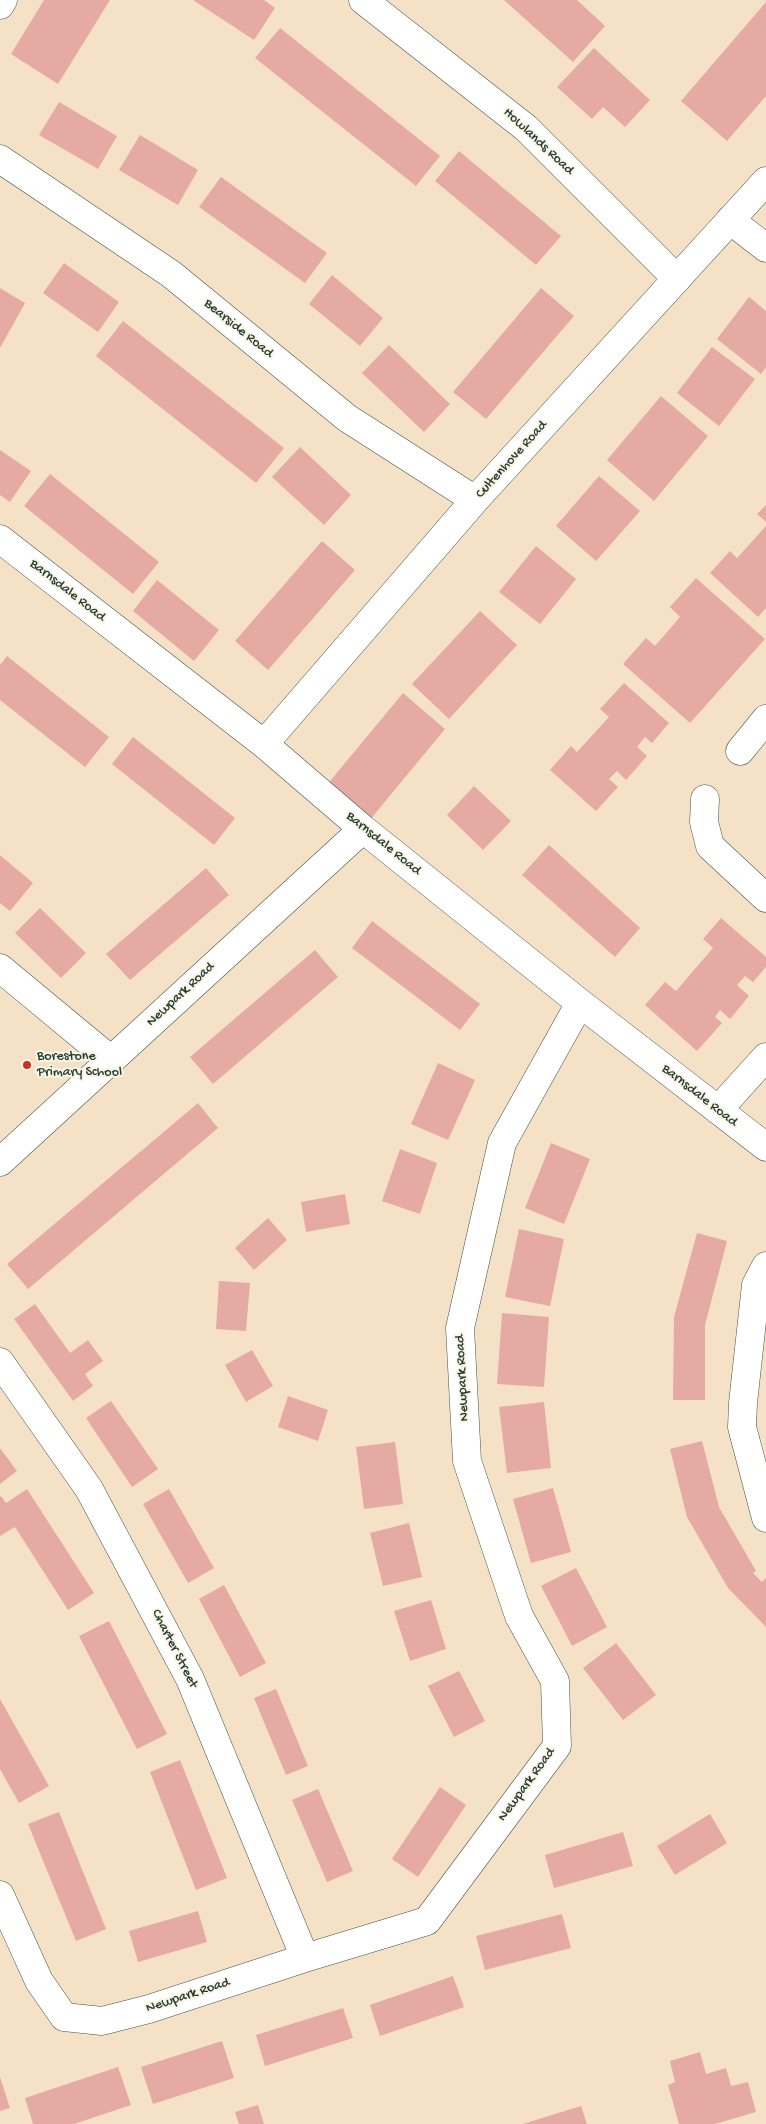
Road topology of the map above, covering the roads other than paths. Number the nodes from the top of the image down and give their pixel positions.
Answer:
1 (3, 0) edge
2 (363, 0) edge
3 (0, 5) edge
4 (3, 169) edge
5 (766, 181) edge
6 (730, 220) junction
7 (766, 248) edge
8 (678, 279) junction
9 (476, 500) junction
10 (0, 539) edge
11 (766, 719) edge
12 (264, 744) junction
13 (740, 751) dead end
14 (705, 799) dead end
15 (363, 829) junction
16 (766, 898) edge
17 (0, 968) edge
18 (580, 1003) junction
19 (766, 1057) edge
20 (111, 1060) junction
21 (718, 1110) junction
22 (766, 1148) edge
23 (0, 1162) edge
24 (766, 1266) edge
25 (0, 1362) edge
26 (755, 1401) edge
27 (766, 1518) edge
28 (0, 1896) edge
29 (305, 1958) junction

1 - 3 street
2 - 8 street, Howlands Road
4 - 9 street, Bearside Road
5 - 6 street, Cultenhove Road
6 - 7 street
6 - 8 street, Cultenhove Road
8 - 9 street, Cultenhove Road
9 - 12 street, Cultenhove Road
10 - 12 street, Barnsdale Road
11 - 13 street
12 - 15 street, Barnsdale Road
14 - 16 street
15 - 18 street, Barnsdale Road
15 - 20 street, Newpark Road
17 - 20 street
18 - 21 street, Barnsdale Road
18 - 29 street, Newpark Road
19 - 21 street
20 - 23 street, Newpark Road
21 - 22 street, Barnsdale Road
24 - 26 street
25 - 29 street, Charter Street
26 - 27 street
28 - 29 street, Newpark Road

